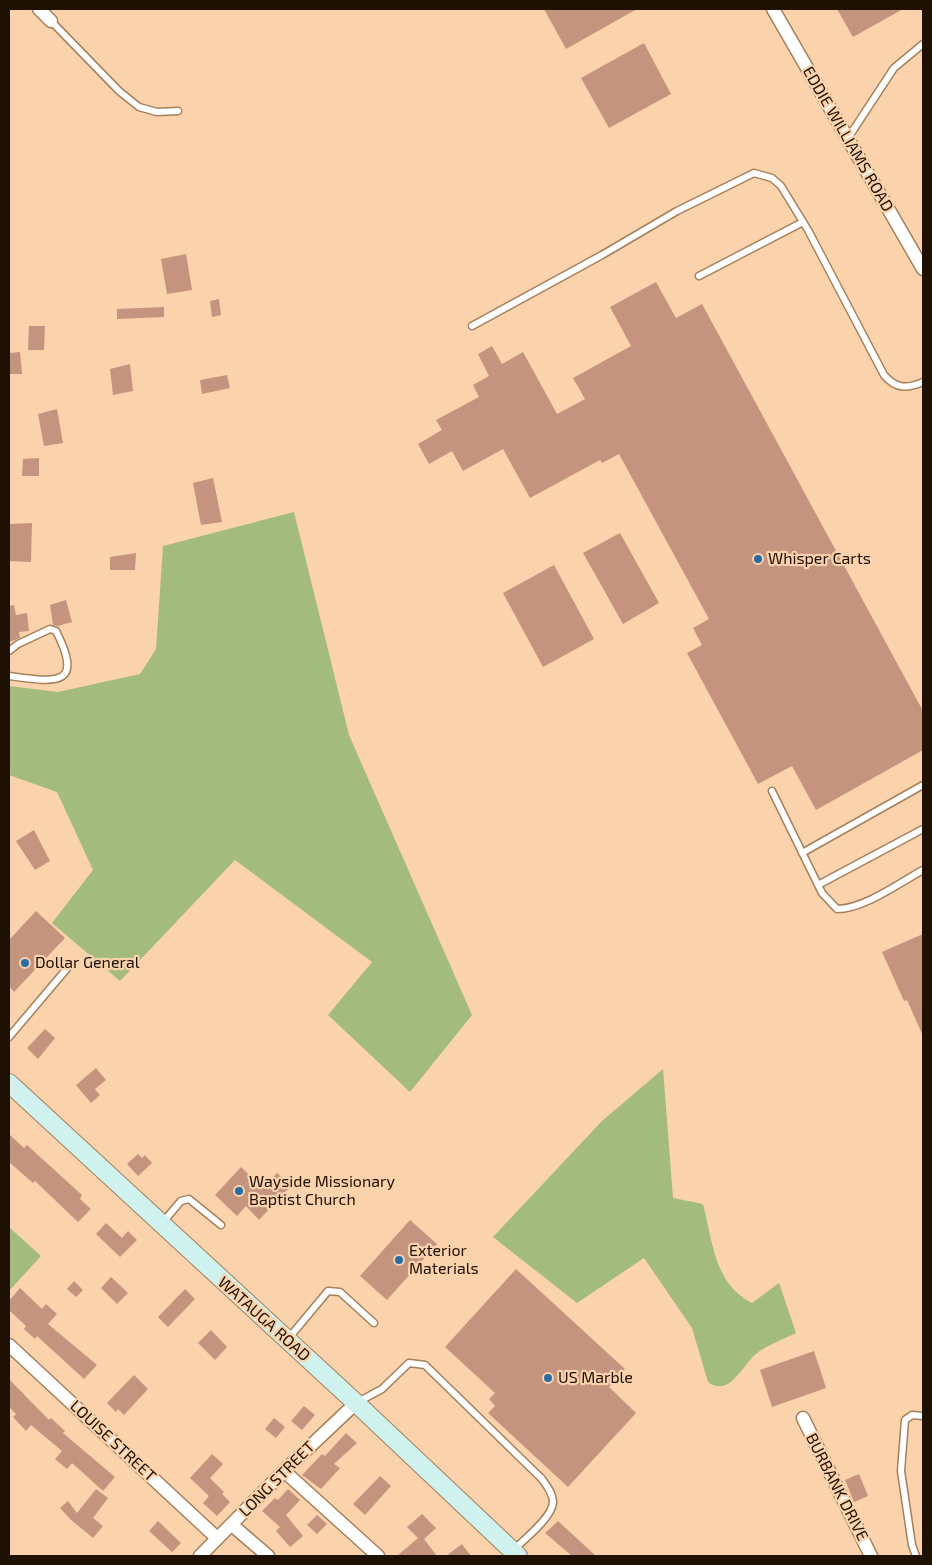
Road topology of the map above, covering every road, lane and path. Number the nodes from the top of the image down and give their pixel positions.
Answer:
1 (38, 9) edge
2 (773, 9) edge
3 (51, 21) joint
4 (923, 44) edge
5 (178, 111) dead end
6 (848, 138) junction
7 (803, 222) junction
8 (922, 263) edge
9 (699, 276) dead end
10 (472, 326) dead end
11 (923, 382) edge
12 (9, 651) edge
13 (9, 676) edge
14 (923, 784) edge
15 (772, 791) dead end
16 (923, 829) edge
17 (802, 853) junction
18 (923, 870) edge
19 (818, 885) junction
20 (70, 965) dead end
21 (9, 1038) edge
22 (9, 1083) edge
23 (160, 1225) junction
24 (222, 1225) dead end
25 (374, 1323) dead end
26 (287, 1340) junction
27 (9, 1345) edge
28 (356, 1403) junction
29 (923, 1416) edge
30 (803, 1418) dead end
31 (284, 1470) junction
32 (232, 1525) junction
33 (218, 1538) junction
34 (515, 1554) edge
35 (200, 1556) edge
36 (268, 1556) edge
37 (378, 1556) edge
38 (871, 1556) edge
39 (916, 1556) edge

1 - 3 street
2 - 6 street, EDDIE WILLIAMS ROAD
3 - 5 lane
4 - 6 lane
6 - 8 street, EDDIE WILLIAMS ROAD
7 - 9 lane
7 - 10 lane
7 - 11 lane
12 - 13 lane
14 - 17 lane
15 - 17 lane
16 - 19 lane
17 - 19 lane
18 - 19 lane
20 - 21 lane
22 - 23 main road, WATAUGA ROAD
23 - 24 lane
23 - 26 main road, WATAUGA ROAD
25 - 26 lane
26 - 28 main road, WATAUGA ROAD
27 - 33 street, LOUISE STREET
28 - 31 street, LONG STREET
28 - 34 main road, WATAUGA ROAD
28 - 34 lane
29 - 39 lane
30 - 38 street, BURBANK DRIVE
31 - 32 street, LONG STREET
31 - 37 street
32 - 33 street, LONG STREET
32 - 36 street
33 - 35 street, LONG STREET

